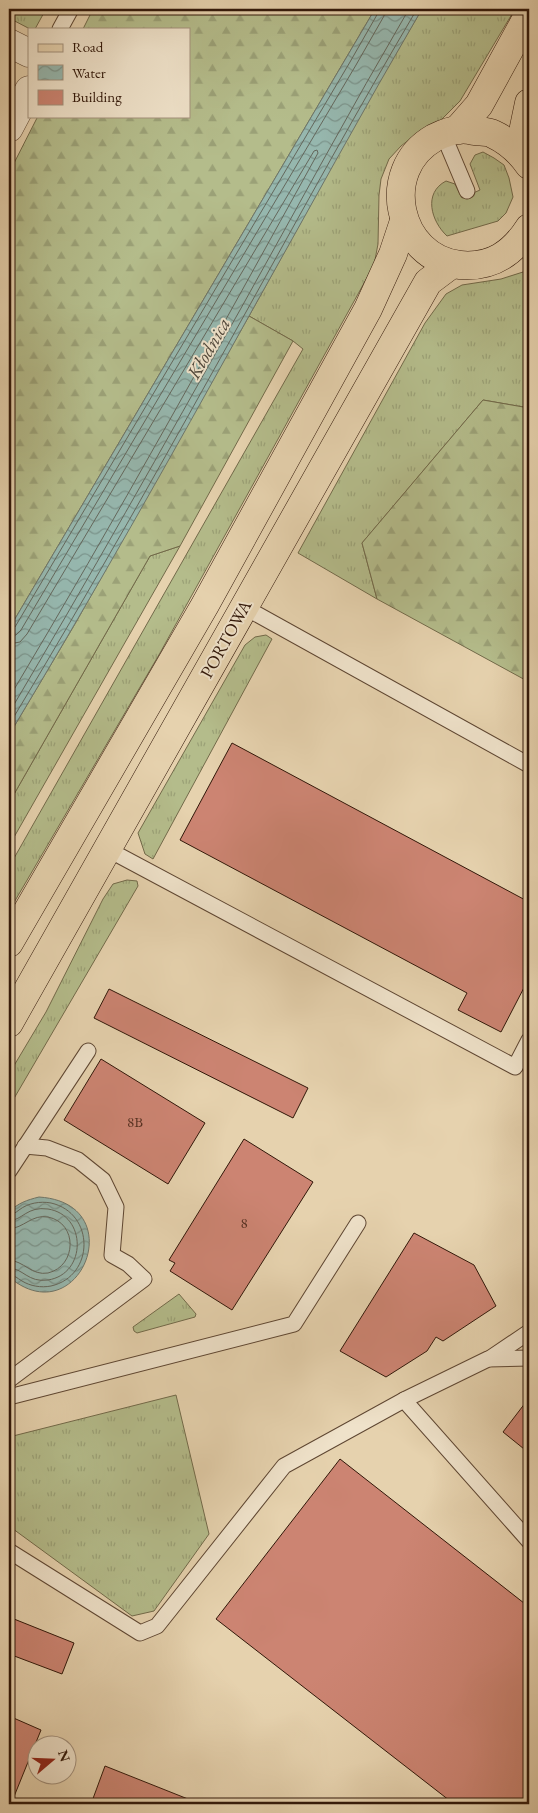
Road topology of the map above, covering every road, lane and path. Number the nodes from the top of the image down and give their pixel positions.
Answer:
1 (71, 9) edge
2 (529, 14) edge
3 (61, 28) edge
4 (9, 43) edge
5 (28, 52) edge
6 (28, 92) edge
7 (529, 103) edge
8 (9, 128) edge
9 (450, 132) junction
10 (524, 158) edge
11 (467, 191) dead end
12 (404, 221) junction
13 (529, 228) edge
14 (529, 255) edge
15 (502, 257) junction
16 (452, 264) junction
17 (244, 607) junction
18 (529, 765) edge
19 (107, 850) junction
20 (9, 943) edge
21 (9, 1023) edge
22 (529, 1040) edge
23 (88, 1051) dead end
24 (25, 1146) junction
25 (9, 1171) edge
26 (358, 1223) dead end
27 (529, 1332) edge
28 (529, 1358) edge
29 (488, 1359) junction
30 (9, 1380) edge
31 (9, 1397) edge
32 (404, 1400) junction
33 (529, 1541) edge
34 (9, 1551) edge

1 - 3 lane
2 - 9 main road
4 - 5 street
6 - 8 street
7 - 10 main road
9 - 10 main road
9 - 11 lane
9 - 12 main road
12 - 16 main road
12 - 20 main road, PORTOWA
13 - 15 main road
14 - 15 main road
15 - 16 main road
16 - 17 main road, PORTOWA
17 - 18 lane
17 - 19 main road, PORTOWA
19 - 21 main road, PORTOWA
19 - 22 lane
23 - 24 lane
24 - 25 lane
24 - 30 lane
26 - 31 lane
27 - 29 lane
28 - 29 lane
29 - 32 lane
32 - 33 lane
32 - 34 lane

